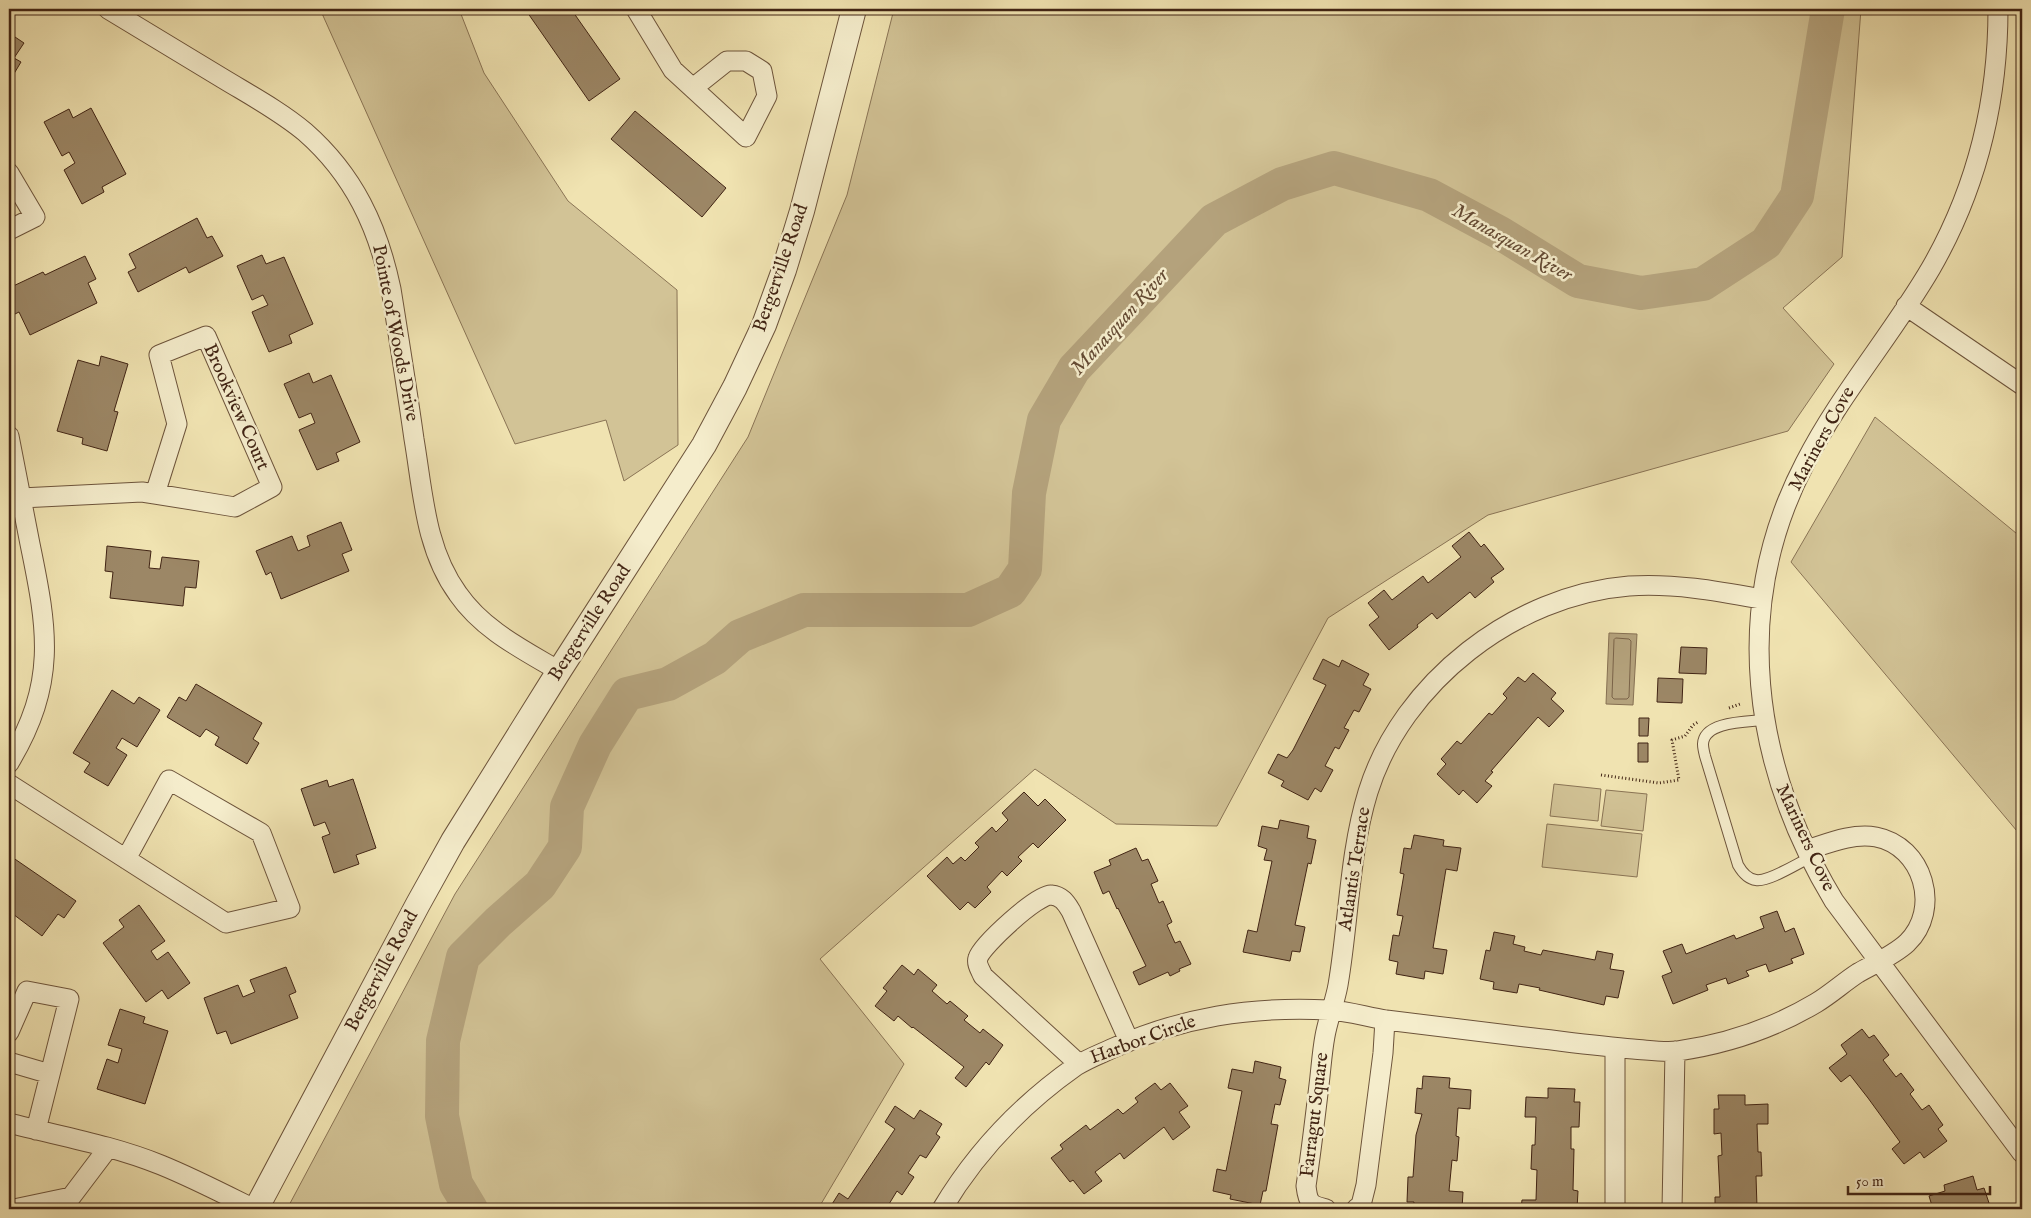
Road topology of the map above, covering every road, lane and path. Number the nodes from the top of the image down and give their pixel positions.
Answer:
1 (636, 9) edge
2 (854, 9) edge
3 (1998, 9) edge
4 (121, 12) edge
5 (692, 88) dead end
6 (9, 173) edge
7 (9, 230) edge
8 (1906, 306) junction
9 (2022, 384) edge
10 (9, 436) edge
11 (155, 494) junction
12 (21, 498) junction
13 (1761, 599) junction
14 (559, 671) junction
15 (1740, 704) dead end
16 (1722, 710) dead end
17 (1764, 720) junction
18 (1700, 721) dead end
19 (9, 763) edge
20 (1601, 775) dead end
21 (9, 784) edge
22 (1809, 854) junction
23 (126, 859) junction
24 (1880, 961) junction
25 (1332, 1010) junction
26 (1385, 1020) junction
27 (9, 1032) edge
28 (1129, 1041) junction
29 (1615, 1048) junction
30 (1675, 1051) junction
31 (9, 1062) edge
32 (1079, 1064) junction
33 (50, 1074) junction
34 (9, 1123) edge
35 (36, 1130) junction
36 (108, 1148) junction
37 (2022, 1152) edge
38 (14, 1209) edge
39 (255, 1209) edge
40 (942, 1209) edge
41 (1326, 1209) edge
42 (1356, 1209) edge
43 (1615, 1209) edge
44 (1672, 1209) edge

1 - 5 street
2 - 14 street, Bergerville Road
3 - 8 street, Mariners Cove
4 - 14 street, Pointe of Woods Drive
6 - 7 street
8 - 9 street
8 - 13 street, Mariners Cove
10 - 12 street
11 - 11 street, Brookview Court
11 - 12 street, Brookview Court
12 - 19 street
13 - 17 street, Mariners Cove
13 - 25 street, Atlantis Terrace
14 - 39 street, Bergerville Road
15 - 16 path
17 - 22 street, Mariners Cove
17 - 22 lane
18 - 20 path
21 - 23 street
22 - 24 street, Mariners Cove
22 - 24 street
23 - 23 street
24 - 30 street
24 - 37 street, Mariners Cove
25 - 26 street, Harbor Circle
25 - 28 street, Harbor Circle
25 - 41 street, Farragut Square
26 - 29 street, Harbor Circle
26 - 42 street
27 - 33 street
28 - 32 street, Harbor Circle
28 - 32 street
29 - 30 street
29 - 43 street
30 - 44 street
31 - 33 street
32 - 40 street, Harbor Circle
33 - 35 street
34 - 35 street
35 - 36 street
36 - 38 street
36 - 39 street

